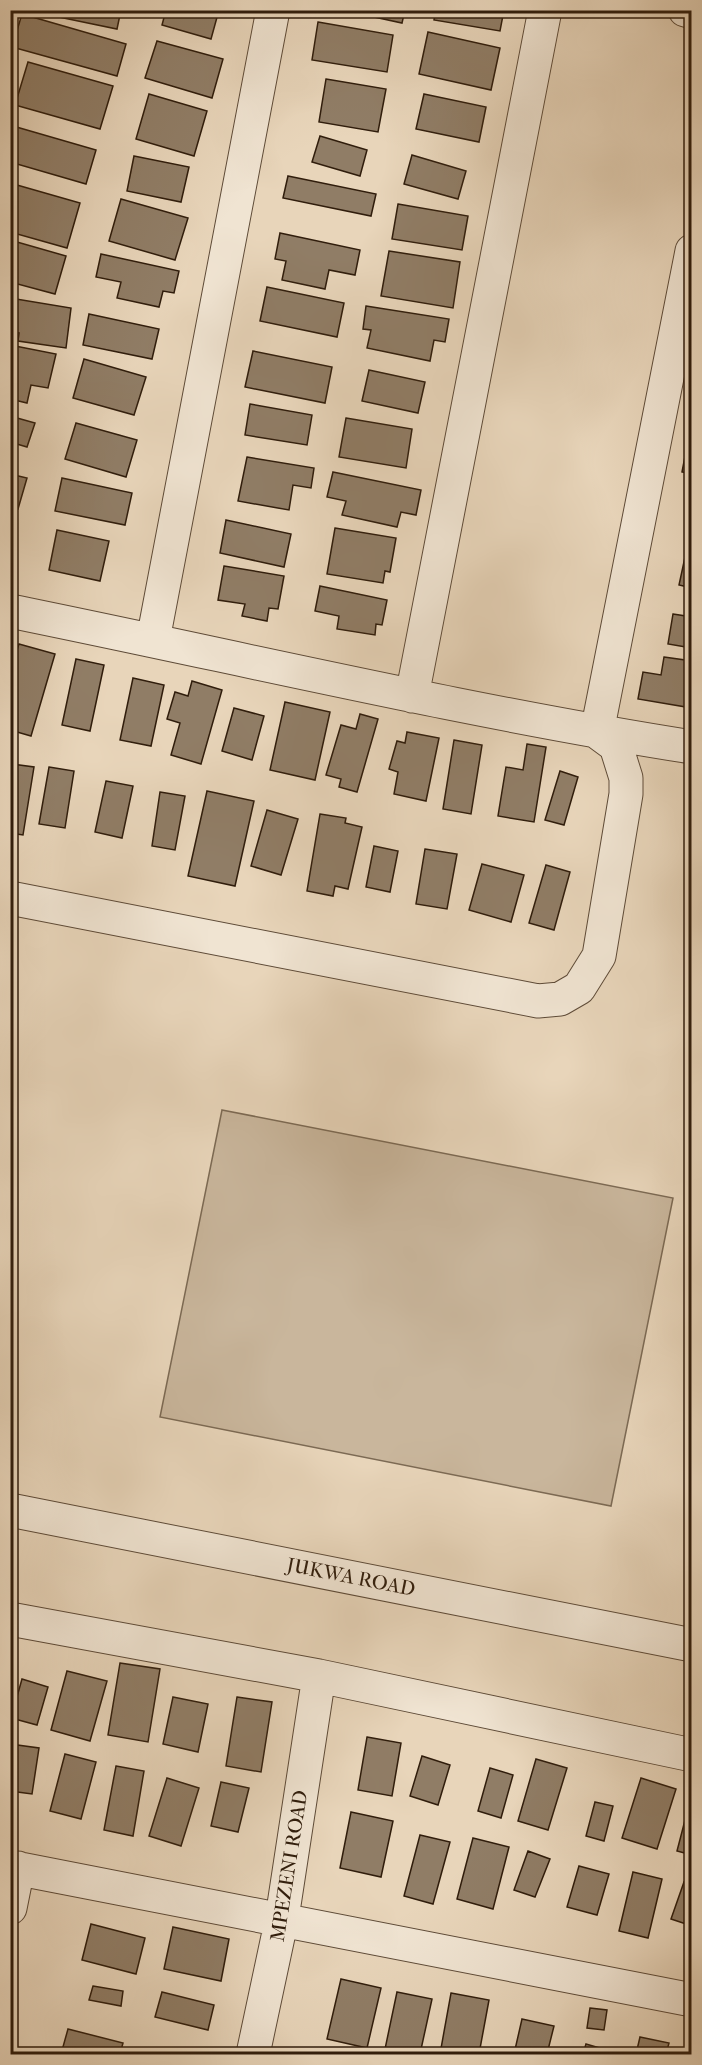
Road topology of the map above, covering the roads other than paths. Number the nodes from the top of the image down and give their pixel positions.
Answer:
1 (273, 10) edge
2 (545, 10) edge
3 (685, 10) edge
4 (692, 12) edge
5 (692, 251) edge
6 (10, 611) edge
7 (153, 640) junction
8 (412, 696) junction
9 (597, 732) junction
10 (692, 747) edge
11 (10, 898) edge
12 (10, 1510) edge
13 (10, 1619) edge
14 (692, 1645) edge
15 (319, 1676) junction
16 (692, 1755) edge
17 (14, 1867) edge
18 (10, 1908) edge
19 (282, 1918) junction
20 (692, 2000) edge
21 (253, 2055) edge

1 - 7 street
2 - 8 street
3 - 4 street
5 - 9 street
6 - 7 street
7 - 8 street
8 - 9 street
9 - 10 street
9 - 11 street
12 - 14 street, JUKWA ROAD
13 - 15 street
15 - 16 street
15 - 19 street, MPEZENI ROAD
17 - 18 street
17 - 19 street
19 - 20 street
19 - 21 street, MPEZENI ROAD

